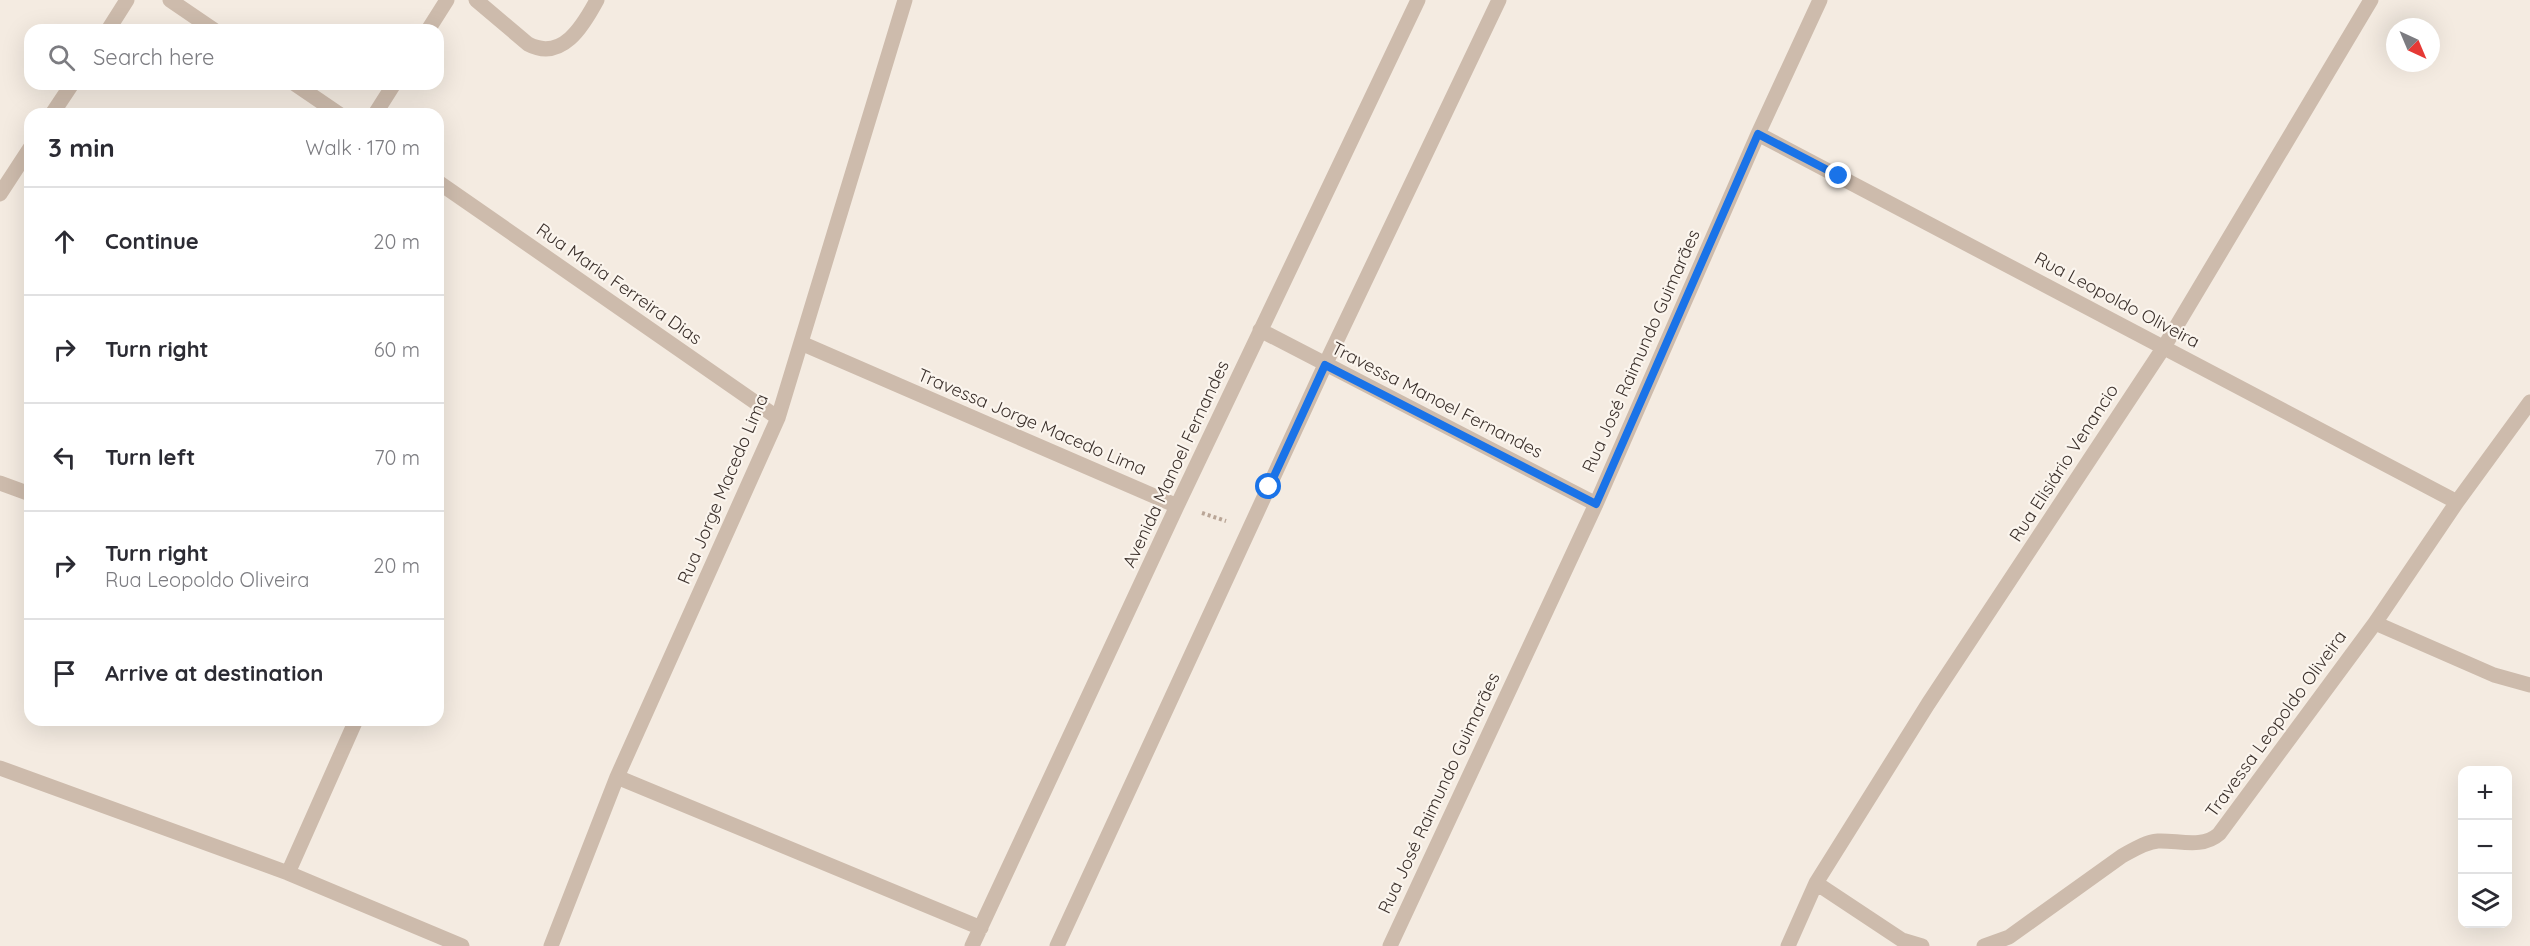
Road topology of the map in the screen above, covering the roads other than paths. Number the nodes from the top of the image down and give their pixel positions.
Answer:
1 (127, 0) edge
2 (170, 0) edge
3 (447, 0) edge
4 (476, 0) edge
5 (597, 0) edge
6 (905, 0) edge
7 (1418, 0) edge
8 (1499, 0) edge
9 (1820, 0) edge
10 (2371, 0) edge
11 (112, 24) edge
12 (205, 24) edge
13 (432, 24) edge
14 (68, 90) edge
15 (304, 90) edge
16 (390, 90) edge
17 (56, 108) edge
18 (330, 108) edge
19 (379, 108) edge
20 (1758, 134) junction
21 (24, 157) edge
22 (444, 186) edge
23 (0, 194) edge
24 (1260, 330) junction
25 (801, 343) junction
26 (2164, 347) junction
27 (1325, 365) junction
28 (2530, 402) edge
29 (778, 418) junction
30 (0, 483) edge
31 (24, 492) edge
32 (2457, 502) junction
33 (1596, 504) junction
34 (1177, 506) junction
35 (2375, 623) junction
36 (2530, 685) edge
37 (353, 726) edge
38 (0, 768) edge
39 (617, 777) junction
40 (288, 873) junction
41 (1816, 884) junction
42 (981, 928) junction
43 (462, 946) edge
44 (551, 946) edge
45 (972, 946) edge
46 (1057, 946) edge
47 (1390, 946) edge
48 (1788, 946) edge
49 (1922, 946) edge
50 (1984, 946) edge

1 - 11 street
2 - 12 street
3 - 13 street
4 - 5 street
6 - 25 street, Rua Jorge Macedo Lima
7 - 24 street, Avenida Manoel Fernandes
8 - 27 street
9 - 20 street, Rua José Raimundo Guimarães
10 - 26 street, Rua Elisiário Venancio
14 - 17 street
15 - 18 street
16 - 19 street
20 - 26 street, Rua Leopoldo Oliveira
20 - 33 street, Rua José Raimundo Guimarães
21 - 23 street
22 - 29 street, Rua Maria Ferreira Dias
24 - 27 street, Travessa Manoel Fernandes
24 - 34 street, Avenida Manoel Fernandes
25 - 29 street, Rua Jorge Macedo Lima
25 - 34 street, Travessa Jorge Macedo Lima
26 - 32 street, Rua Leopoldo Oliveira
26 - 41 street, Rua Elisiário Venancio
27 - 33 street, Travessa Manoel Fernandes
27 - 46 street
28 - 32 street, Travessa Leopoldo Oliveira
29 - 39 street, Rua Jorge Macedo Lima
30 - 31 street
32 - 35 street, Travessa Leopoldo Oliveira
33 - 47 street, Rua José Raimundo Guimarães
34 - 42 street, Avenida Manoel Fernandes
35 - 36 street
35 - 50 street, Travessa Leopoldo Oliveira
37 - 40 street
38 - 40 street
39 - 42 street
39 - 44 street, Rua Jorge Macedo Lima
40 - 43 street
41 - 48 street, Rua Elisiário Venancio
41 - 49 street
42 - 45 street, Avenida Manoel Fernandes

